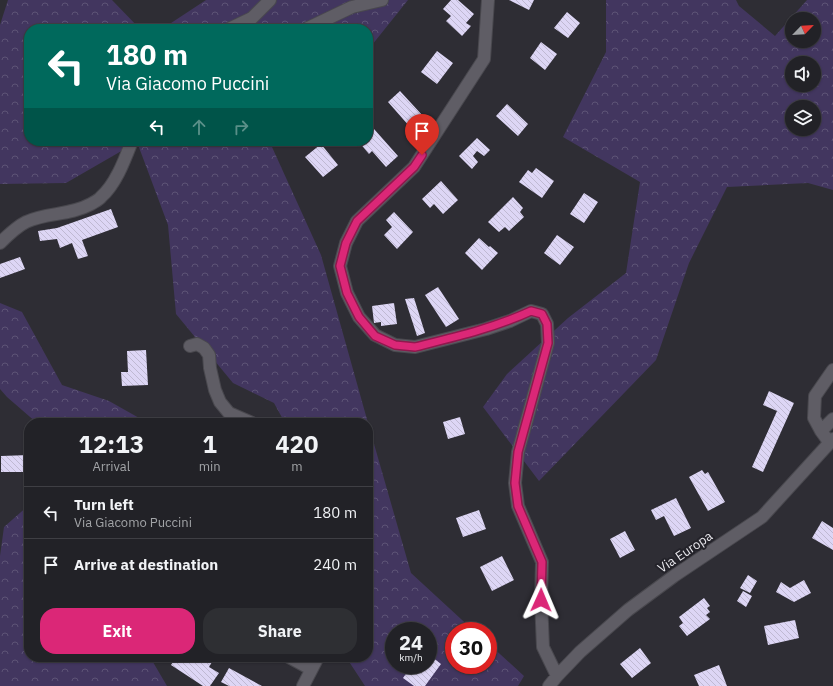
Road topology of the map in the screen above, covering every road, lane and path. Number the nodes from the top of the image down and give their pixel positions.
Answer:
1 (270, 0) edge
2 (382, 0) edge
3 (488, 0) edge
4 (239, 24) edge
5 (316, 24) edge
6 (130, 146) edge
7 (0, 243) edge
8 (190, 346) dead end
9 (833, 370) edge
10 (240, 418) edge
11 (833, 419) edge
12 (821, 431) junction
13 (831, 441) edge
14 (298, 662) edge
15 (315, 662) edge
16 (311, 669) junction
17 (556, 676) junction
18 (303, 686) edge
19 (549, 686) edge

1 - 4 street
2 - 5 street
3 - 17 street
6 - 7 street
8 - 10 street
9 - 12 street
11 - 12 street
12 - 13 street
13 - 17 street, Via Europa
14 - 16 street
15 - 16 street
16 - 18 street
17 - 19 street, Via Europa

